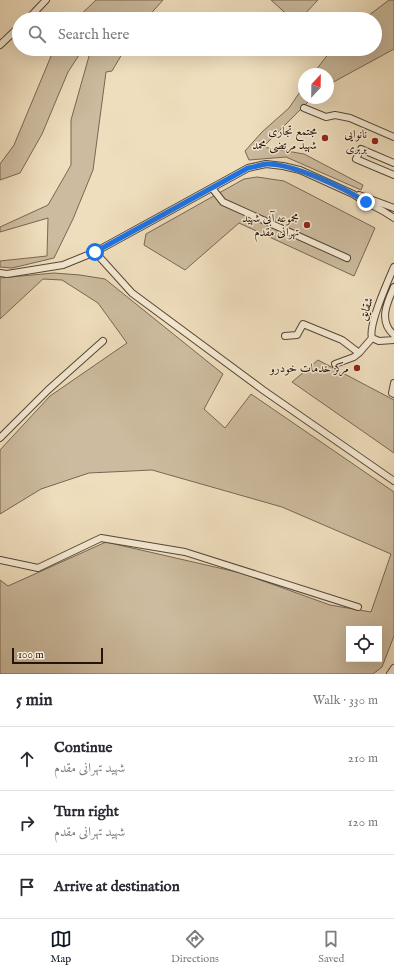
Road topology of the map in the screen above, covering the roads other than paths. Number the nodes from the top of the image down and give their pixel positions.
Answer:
1 (46, 0) edge
2 (35, 12) edge
3 (12, 34) edge
4 (0, 45) edge
5 (304, 108) dead end
6 (394, 137) edge
7 (394, 163) edge
8 (394, 175) edge
9 (212, 188) junction
10 (353, 194) junction
11 (394, 208) edge
12 (394, 218) edge
13 (95, 252) junction
14 (347, 258) dead end
15 (394, 267) edge
16 (0, 273) edge
17 (394, 287) edge
18 (394, 334) edge
19 (285, 336) dead end
20 (372, 338) junction
21 (394, 340) edge
22 (102, 341) dead end
23 (360, 353) junction
24 (335, 364) dead end
25 (394, 383) edge
26 (394, 394) edge
27 (0, 438) edge
28 (394, 481) edge
29 (0, 560) edge
30 (358, 607) dead end
31 (394, 668) edge
32 (390, 674) edge

1 - 2 street
3 - 4 street
5 - 6 street
7 - 8 street
9 - 10 street
9 - 13 street
9 - 14 street
10 - 11 street
10 - 12 street
13 - 16 street
13 - 28 street
15 - 20 street, شقایق
17 - 18 street, شقایق
19 - 23 street
20 - 21 street, شقایق
20 - 23 street
22 - 27 street
23 - 24 street
25 - 26 street
29 - 30 street
31 - 32 street

